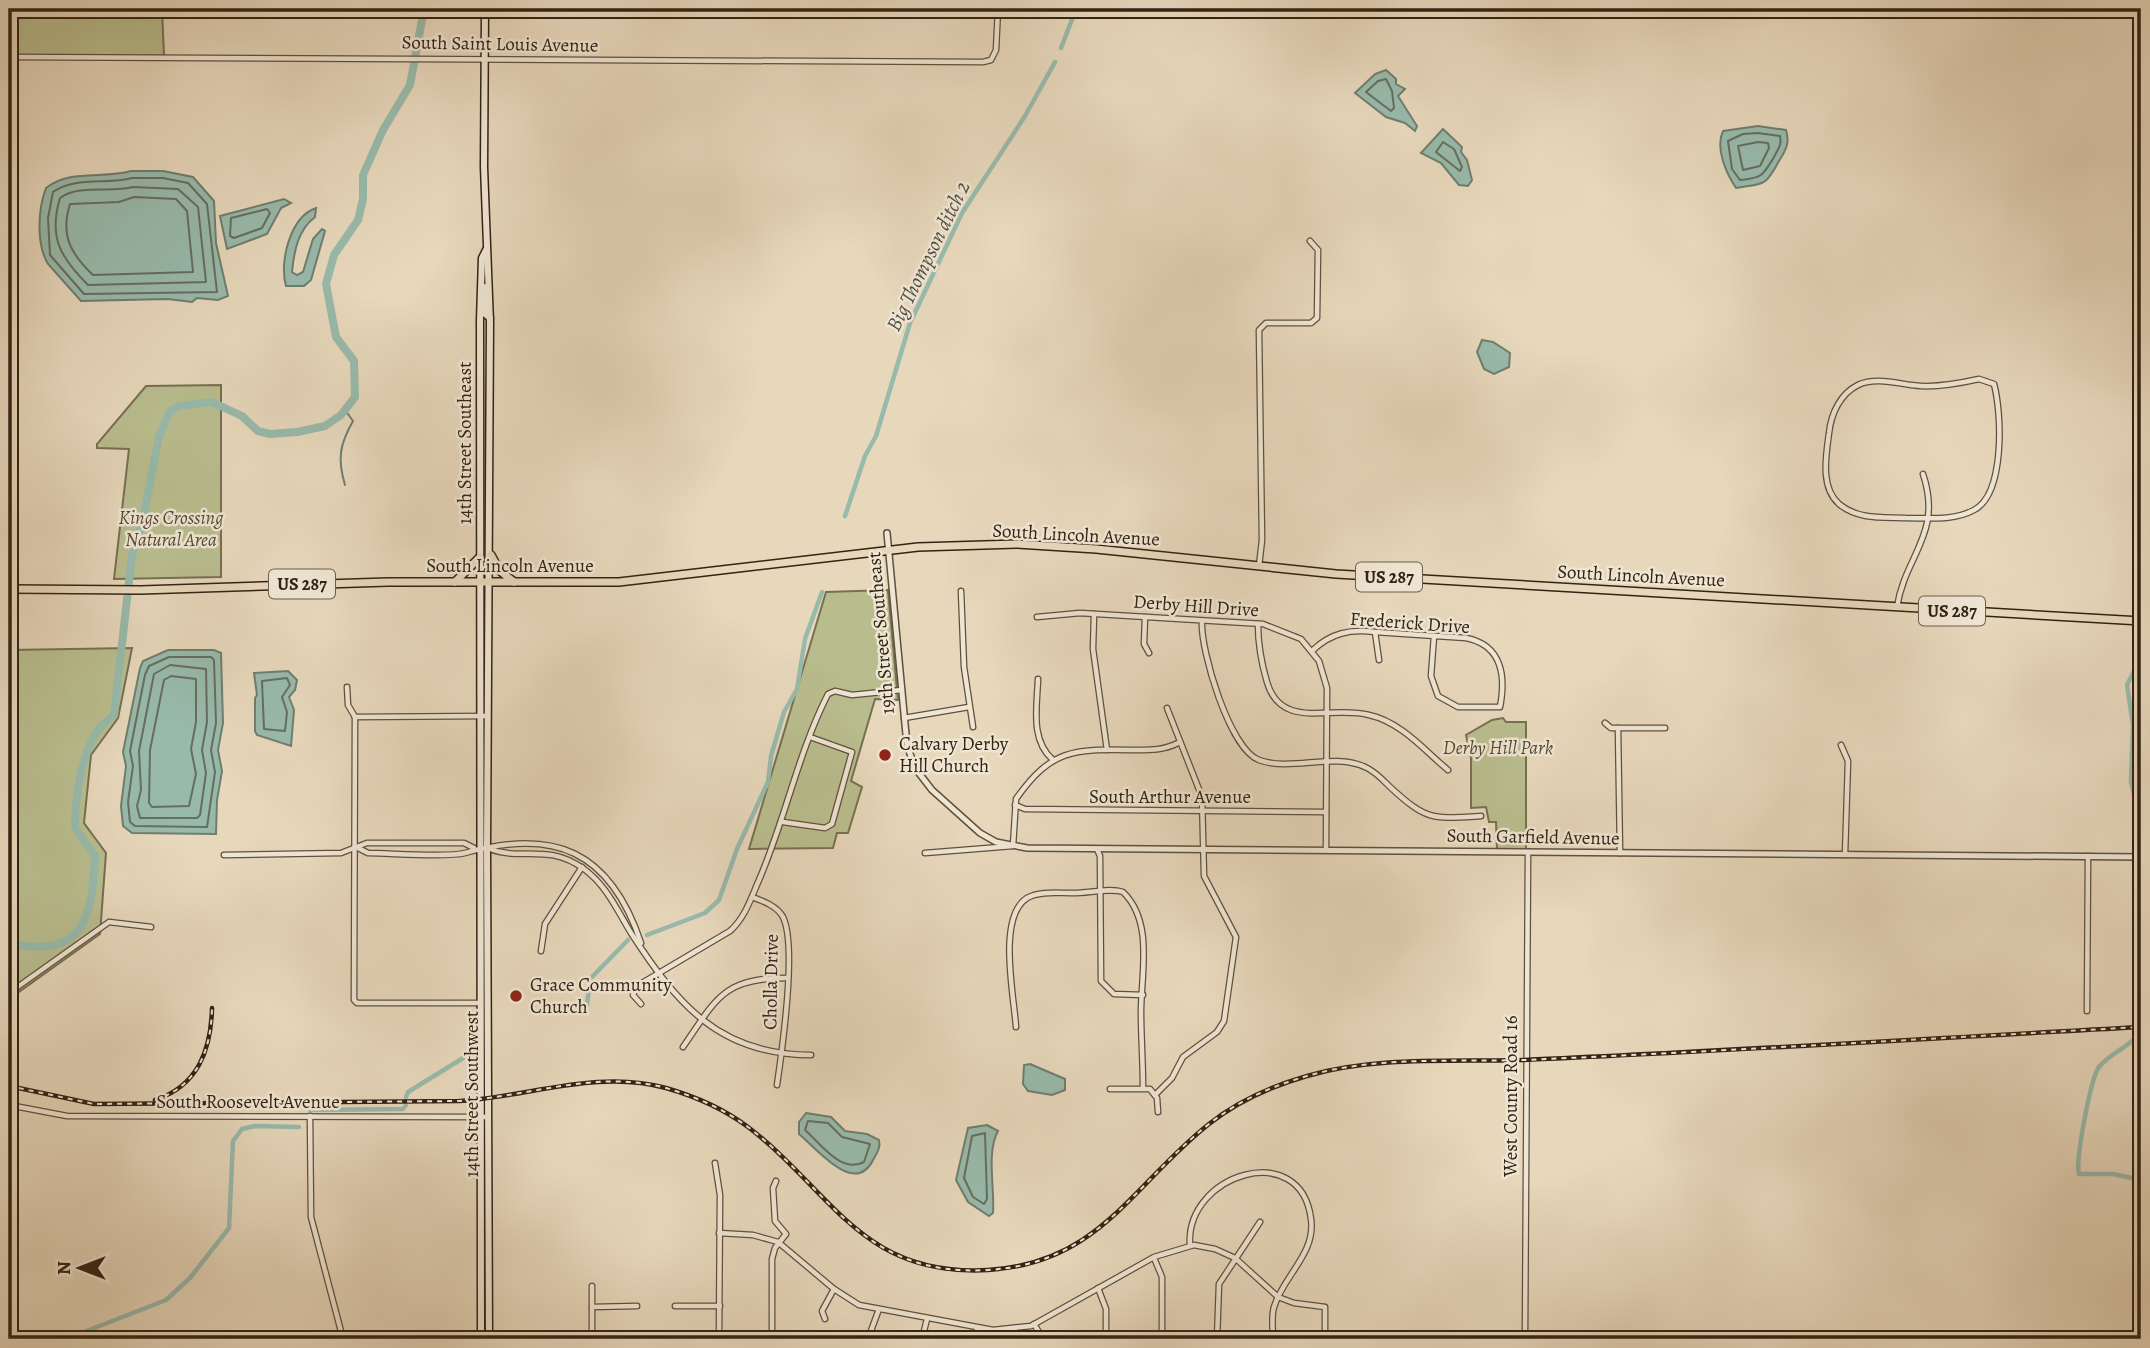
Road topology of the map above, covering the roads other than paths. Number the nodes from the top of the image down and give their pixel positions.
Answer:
1 (485, 9) edge
2 (998, 9) edge
3 (9, 57) edge
4 (485, 58) junction
5 (1310, 241) dead end
6 (486, 250) junction
7 (482, 284) junction
8 (490, 318) junction
9 (480, 320) junction
10 (490, 378) junction
11 (1923, 474) dead end
12 (1927, 518) junction
13 (887, 533) dead end
14 (888, 550) junction
15 (491, 555) junction
16 (480, 557) junction
17 (1259, 567) junction
18 (455, 582) junction
19 (481, 582) junction
20 (490, 582) junction
21 (514, 582) junction
22 (9, 589) edge
23 (961, 592) dead end
24 (1896, 608) junction
25 (1094, 614) junction
26 (1037, 617) dead end
27 (1145, 617) junction
28 (1202, 621) junction
29 (2141, 621) edge
30 (1258, 624) junction
31 (1375, 632) junction
32 (1434, 636) junction
33 (1312, 650) junction
34 (1149, 653) dead end
35 (1379, 660) dead end
36 (1038, 679) dead end
37 (348, 687) dead end
38 (902, 690) junction
39 (969, 707) junction
40 (1167, 708) dead end
41 (1327, 712) junction
42 (484, 716) junction
43 (355, 717) junction
44 (904, 718) junction
45 (1605, 723) dead end
46 (973, 727) dead end
47 (1618, 728) junction
48 (1665, 728) dead end
49 (810, 737) junction
50 (1178, 743) junction
51 (1841, 745) dead end
52 (1107, 750) junction
53 (1052, 760) junction
54 (1327, 762) junction
55 (1448, 770) dead end
56 (1014, 805) junction
57 (1326, 811) junction
58 (1203, 812) junction
59 (1481, 816) dead end
60 (783, 822) junction
61 (1013, 846) junction
62 (355, 848) junction
63 (481, 848) junction
64 (1097, 849) junction
65 (1202, 850) junction
66 (1326, 850) junction
67 (925, 853) dead end
68 (1528, 853) junction
69 (1620, 853) junction
70 (224, 855) dead end
71 (1845, 855) junction
72 (2088, 856) junction
73 (2141, 857) edge
74 (582, 867) junction
75 (1101, 890) junction
76 (752, 897) junction
77 (151, 927) dead end
78 (642, 947) junction
79 (541, 951) dead end
80 (657, 973) junction
81 (787, 978) junction
82 (9, 993) edge
83 (1143, 995) junction
84 (484, 1003) junction
85 (640, 1004) dead end
86 (2087, 1011) dead end
87 (702, 1020) junction
88 (1016, 1027) dead end
89 (683, 1047) dead end
90 (782, 1053) junction
91 (811, 1055) dead end
92 (777, 1084) dead end
93 (1143, 1088) junction
94 (1110, 1089) dead end
95 (1155, 1095) junction
96 (9, 1105) edge
97 (1158, 1112) dead end
98 (310, 1116) junction
99 (485, 1117) junction
100 (715, 1163) dead end
101 (776, 1181) dead end
102 (1260, 1222) dead end
103 (719, 1233) junction
104 (778, 1242) junction
105 (1190, 1245) junction
106 (1154, 1258) junction
107 (1235, 1258) junction
108 (592, 1286) dead end
109 (1098, 1288) junction
110 (834, 1289) junction
111 (1278, 1297) junction
112 (637, 1306) dead end
113 (675, 1306) dead end
114 (720, 1306) junction
115 (592, 1307) junction
116 (879, 1309) junction
117 (824, 1319) dead end
118 (927, 1319) junction
119 (1034, 1324) junction
120 (977, 1328) junction
121 (343, 1339) edge
122 (481, 1339) edge
123 (489, 1339) edge
124 (592, 1339) edge
125 (719, 1339) edge
126 (772, 1339) edge
127 (868, 1339) edge
128 (922, 1339) edge
129 (977, 1339) edge
130 (1043, 1339) edge
131 (1106, 1339) edge
132 (1162, 1339) edge
133 (1217, 1339) edge
134 (1273, 1339) edge
135 (1325, 1339) edge
136 (1525, 1339) edge

1 - 4 main road, 14th Street Southeast
2 - 4 street, South Saint Louis Avenue
3 - 4 street, South Saint Louis Avenue
4 - 6 main road, 14th Street Southeast
5 - 17 street
6 - 7 main road, 14th Street Southeast
6 - 8 main road, 14th Street Southeast
7 - 8 main road
7 - 9 main road, 14th Street Southeast
8 - 10 main road, 14th Street Southeast
9 - 10 main road
9 - 16 main road, 14th Street Southeast
10 - 15 main road, 14th Street Southeast
11 - 12 street
12 - 12 street
12 - 24 street
13 - 14 street, 19th Street Southeast
14 - 17 highway, South Lincoln Avenue / US 287
14 - 21 highway, South Lincoln Avenue / US 287
14 - 38 street, 19th Street Southeast
15 - 20 main road, 14th Street Southeast
15 - 21 highway
16 - 18 highway
16 - 19 main road, 14th Street Southeast
17 - 24 highway, South Lincoln Avenue / US 287
18 - 19 highway, South Lincoln Avenue / US 287
18 - 22 highway, South Lincoln Avenue / US 287
19 - 20 highway, South Lincoln Avenue / US 287
19 - 42 main road, 14th Street Southeast
20 - 21 highway, South Lincoln Avenue / US 287
20 - 42 main road, 14th Street Southeast
23 - 39 street
24 - 29 highway, South Lincoln Avenue / US 287
25 - 26 street, Derby Hill Drive
25 - 27 street, Derby Hill Drive
25 - 52 street
27 - 28 street, Derby Hill Drive
27 - 34 street
28 - 30 street, Derby Hill Drive
28 - 54 street
30 - 33 street, Derby Hill Drive
30 - 41 street
31 - 32 street, Frederick Drive
31 - 33 street, Frederick Drive
31 - 35 street
32 - 32 street, Frederick Drive
33 - 41 street
36 - 53 street
37 - 43 street
38 - 44 street, 19th Street Southeast
38 - 49 street
39 - 44 street
39 - 46 street
40 - 50 street
41 - 54 street
41 - 55 street
42 - 43 street
42 - 63 main road, 14th Street Southeast
43 - 62 street
44 - 61 street, 19th Street Southeast
45 - 47 street
47 - 48 street
47 - 69 street
49 - 60 street
49 - 60 street
50 - 52 street
50 - 58 street
51 - 71 street
52 - 53 street
53 - 56 street
54 - 57 street
54 - 59 street
56 - 58 street, South Arthur Avenue
56 - 61 street
57 - 58 street, South Arthur Avenue
57 - 66 street
58 - 65 street
60 - 76 street
61 - 64 street, South Garfield Avenue
61 - 67 street, South Garfield Avenue
62 - 63 street
62 - 63 street
62 - 70 street
62 - 84 street
63 - 74 street
63 - 78 street
63 - 84 main road, 14th Street Southwest
64 - 65 street, South Garfield Avenue
64 - 75 street
65 - 66 street, South Garfield Avenue
65 - 95 street
66 - 68 street, South Garfield Avenue
68 - 69 street, South Garfield Avenue
68 - 136 street, West County Road 16
69 - 71 street, South Garfield Avenue
71 - 72 street, South Garfield Avenue
72 - 73 street, South Garfield Avenue
72 - 86 street
74 - 78 street
74 - 79 street
75 - 83 street
75 - 83 street
75 - 88 street
76 - 80 street
76 - 81 street, Cholla Drive
77 - 82 street
78 - 80 street
80 - 85 street
80 - 87 street
81 - 87 street
81 - 90 street, Cholla Drive
83 - 93 street
84 - 99 main road, 14th Street Southwest
87 - 89 street
87 - 90 street
90 - 91 street
90 - 92 street, Cholla Drive
93 - 94 street
93 - 95 street
95 - 97 street
96 - 98 street, South Roosevelt Avenue
98 - 99 street, South Roosevelt Avenue
98 - 121 street
99 - 122 main road, 14th Street Southwest
99 - 123 main road, 14th Street Southwest
100 - 103 street
101 - 104 street
102 - 107 street
103 - 104 street
103 - 114 street
104 - 110 street
104 - 126 street
105 - 106 street
105 - 107 street
105 - 111 street
106 - 109 street
106 - 132 street
107 - 111 street
107 - 133 street
108 - 115 street
109 - 119 street
109 - 131 street
110 - 116 street
110 - 117 street
111 - 134 street
111 - 135 street
112 - 115 street
113 - 114 street
114 - 125 street
115 - 124 street
116 - 118 street
116 - 127 street
118 - 120 street
118 - 128 street
119 - 120 street
119 - 130 street
120 - 129 street

